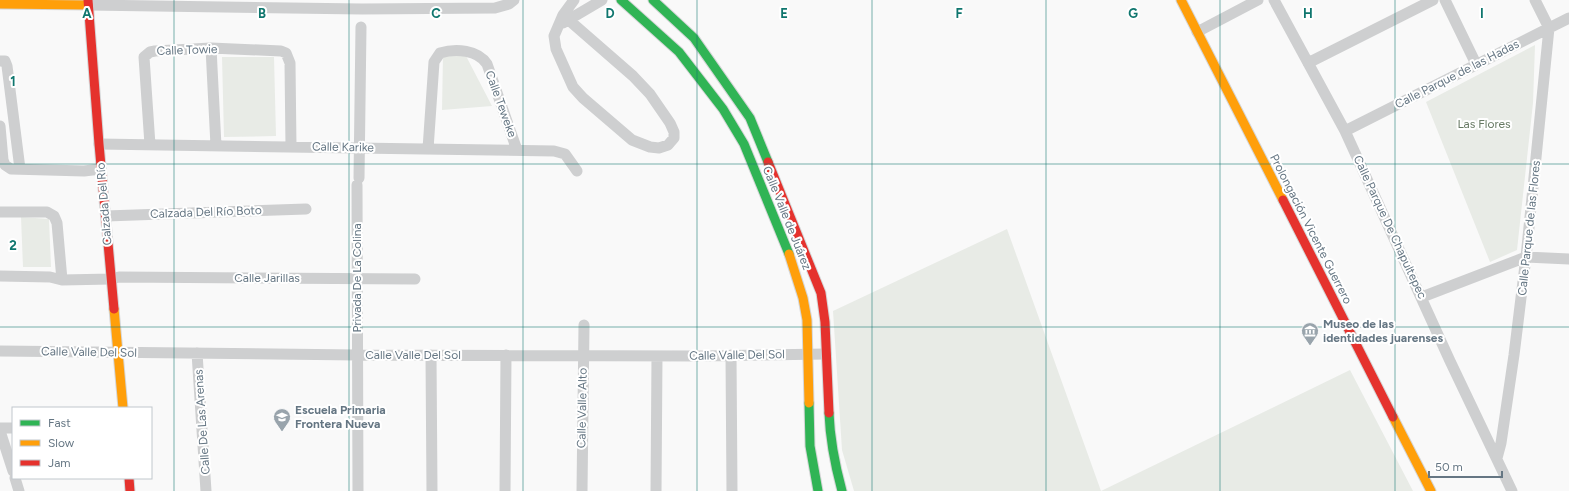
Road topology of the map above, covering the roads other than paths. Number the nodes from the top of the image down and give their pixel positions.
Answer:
1 (514, 0) edge
2 (574, 0) edge
3 (602, 0) edge
4 (621, 0) edge
5 (653, 0) edge
6 (1181, 0) edge
7 (1258, 0) edge
8 (1274, 0) edge
9 (1433, 0) edge
10 (1445, 0) edge
11 (1535, 0) edge
12 (88, 2) edge
13 (0, 4) edge
14 (328, 4) edge
15 (1569, 18) edge
16 (564, 20) junction
17 (361, 27) dead end
18 (1549, 28) junction
19 (1197, 32) junction
20 (686, 45) junction
21 (211, 48) junction
22 (0, 61) edge
23 (1308, 63) junction
24 (1476, 64) junction
25 (0, 126) edge
26 (1345, 131) junction
27 (99, 144) junction
28 (150, 145) junction
29 (216, 146) junction
30 (291, 147) junction
31 (360, 147) junction
32 (428, 149) junction
33 (517, 150) junction
34 (20, 169) junction
35 (101, 169) junction
36 (577, 171) dead end
37 (306, 209) dead end
38 (0, 212) edge
39 (106, 216) junction
40 (1526, 257) junction
41 (1569, 259) edge
42 (0, 276) edge
43 (114, 276) junction
44 (61, 277) junction
45 (357, 279) junction
46 (415, 279) dead end
47 (821, 293) junction
48 (1422, 297) junction
49 (804, 298) junction
50 (584, 325) dead end
51 (0, 351) edge
52 (118, 352) junction
53 (197, 353) junction
54 (806, 354) junction
55 (826, 354) junction
56 (357, 355) junction
57 (431, 355) junction
58 (506, 355) junction
59 (731, 355) junction
60 (583, 356) junction
61 (657, 356) junction
62 (123, 407) edge
63 (12, 428) edge
64 (0, 429) edge
65 (1497, 458) junction
66 (12, 467) edge
67 (15, 479) edge
68 (129, 479) edge
69 (19, 491) edge
70 (130, 491) edge
71 (206, 491) edge
72 (358, 491) edge
73 (432, 491) edge
74 (505, 491) edge
75 (582, 491) edge
76 (656, 491) edge
77 (732, 491) edge
78 (818, 491) edge
79 (842, 491) edge
80 (1431, 491) edge
81 (1512, 491) edge

1 - 14 street
2 - 16 street
3 - 16 street
4 - 20 street, Calle Valle de Juárez
5 - 20 street, Calle Valle de Juárez
6 - 19 street, Prolongación Vicente Guerrero
7 - 19 street
8 - 23 street, Calle Parque De Chapultepec
9 - 23 street
10 - 24 street
11 - 18 street
12 - 13 street
12 - 14 street
12 - 27 street, Calzada Del Río
15 - 18 street, Calle Parque de las Hadas
16 - 16 street
17 - 31 street, Privada De La Colina
18 - 24 street, Calle Parque de las Hadas
18 - 40 street, Calle Parque de las Flores
19 - 80 street, Prolongación Vicente Guerrero
20 - 47 street, Calle Valle de Juárez
20 - 49 street, Calle Valle de Juárez
21 - 28 street, Calle Towie
21 - 29 street
21 - 30 street, Calle Towie
22 - 34 street
23 - 26 street, Calle Parque De Chapultepec
24 - 26 street, Calle Parque de las Hadas
25 - 34 street
26 - 48 street, Calle Parque De Chapultepec
27 - 28 street, Calle Karike
27 - 35 street, Calzada Del Río
28 - 29 street, Calle Karike
29 - 30 street, Calle Karike
30 - 31 street, Calle Karike
31 - 32 street, Calle Karike
31 - 45 street, Privada De La Colina
32 - 33 street, Calle Karike
32 - 33 street, Calle Teweke
33 - 36 street, Calle Karike
34 - 35 street
35 - 39 street, Calzada Del Río
37 - 39 street, Calzada Del Río Boto
38 - 44 street
39 - 43 street, Calzada Del Río
40 - 41 street
40 - 48 street
40 - 65 street, Calle Parque de las Flores
42 - 44 street, Calle Jarillas
43 - 44 street, Calle Jarillas
43 - 45 street, Calle Jarillas
43 - 52 street, Calzada Del Río
45 - 46 street, Calle Jarillas
45 - 56 street, Privada De La Colina
47 - 49 street
47 - 55 street, Calle Valle de Juárez
48 - 65 street, Calle Parque De Chapultepec
49 - 54 street, Calle Valle de Juárez
50 - 60 street, Calle Valle Alto
51 - 52 street, Calle Valle Del Sol
52 - 53 street, Calle Valle Del Sol
52 - 62 street, Calzada Del Río
53 - 56 street, Calle Valle Del Sol
53 - 71 street, Calle De Las Arenas
54 - 55 street, Calle Valle Del Sol
54 - 59 street, Calle Valle Del Sol
54 - 78 street, Calle Valle de Juárez
55 - 79 street, Calle Valle de Juárez
56 - 57 street, Calle Valle Del Sol
56 - 72 street, Privada De La Colina
57 - 58 street, Calle Valle Del Sol
57 - 73 street
58 - 60 street, Calle Valle Del Sol
58 - 74 street
59 - 61 street, Calle Valle Del Sol
59 - 77 street
60 - 61 street, Calle Valle Del Sol
60 - 75 street, Calle Valle Alto
61 - 76 street
63 - 64 street
64 - 66 street
65 - 81 street, Calle Parque De Chapultepec
67 - 69 street
68 - 70 street

